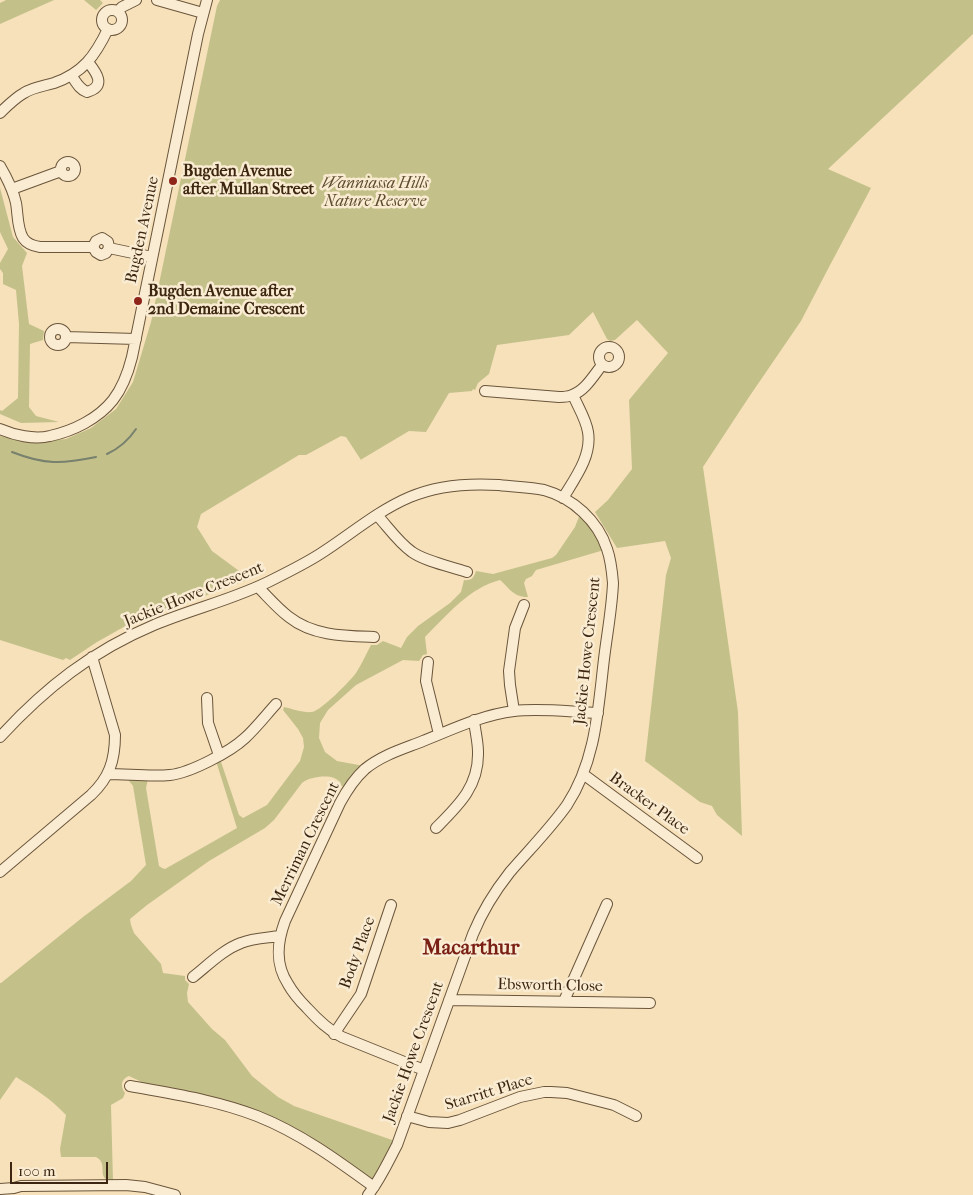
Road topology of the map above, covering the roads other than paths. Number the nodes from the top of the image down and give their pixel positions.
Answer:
1 (136, 0) edge
2 (157, 0) edge
3 (207, 0) edge
4 (118, 11) junction
5 (203, 13) junction
6 (108, 29) junction
7 (88, 62) junction
8 (71, 75) junction
9 (0, 113) edge
10 (0, 166) edge
11 (61, 171) dead end
12 (12, 189) junction
13 (152, 257) junction
14 (66, 337) dead end
15 (136, 338) junction
16 (602, 365) dead end
17 (486, 390) dead end
18 (573, 395) junction
19 (0, 425) edge
20 (0, 429) edge
21 (59, 433) junction
22 (563, 498) junction
23 (377, 515) junction
24 (467, 572) dead end
25 (258, 587) junction
26 (524, 605) dead end
27 (374, 637) dead end
28 (92, 657) junction
29 (428, 662) dead end
30 (207, 698) dead end
31 (276, 704) dead end
32 (514, 711) junction
33 (598, 713) junction
34 (474, 720) junction
35 (438, 734) junction
36 (0, 737) edge
37 (219, 755) junction
38 (108, 774) junction
39 (583, 774) junction
40 (436, 828) dead end
41 (696, 858) dead end
42 (0, 872) edge
43 (607, 904) dead end
44 (391, 905) dead end
45 (280, 936) junction
46 (193, 977) dead end
47 (449, 1000) junction
48 (564, 1001) junction
49 (650, 1003) dead end
50 (334, 1034) junction
51 (424, 1070) junction
52 (130, 1086) dead end
53 (407, 1116) junction
54 (636, 1116) dead end
55 (0, 1183) edge
56 (21, 1186) junction
57 (0, 1189) edge
58 (371, 1191) edge
59 (175, 1195) edge

1 - 4 street
2 - 5 street
3 - 5 street, Bugden Avenue
4 - 6 street
4 - 6 street
5 - 13 street, Bugden Avenue
6 - 7 street
7 - 8 street
7 - 8 street
8 - 9 street
10 - 12 street
11 - 12 street
12 - 13 street
13 - 15 street, Bugden Avenue
14 - 15 street
15 - 21 street, Bugden Avenue
16 - 18 street
17 - 18 street
18 - 22 street
19 - 21 street, Bugden Avenue
20 - 21 street, Bugden Avenue
22 - 23 street, Jackie Howe Crescent
22 - 33 street, Jackie Howe Crescent
23 - 24 street
23 - 25 street, Jackie Howe Crescent
25 - 27 street
25 - 28 street, Jackie Howe Crescent
26 - 32 street
28 - 36 street, Jackie Howe Crescent
28 - 38 street
29 - 35 street
30 - 37 street
31 - 37 street
32 - 33 street, Merriman Crescent
32 - 34 street, Merriman Crescent
33 - 39 street, Jackie Howe Crescent
34 - 35 street, Merriman Crescent
34 - 40 street
35 - 45 street, Merriman Crescent
37 - 38 street
38 - 42 street
39 - 41 street, Bracker Place
39 - 47 street, Jackie Howe Crescent
43 - 48 street
44 - 50 street, Body Place
45 - 46 street
45 - 50 street, Merriman Crescent
47 - 48 street, Ebsworth Close
47 - 51 street, Jackie Howe Crescent
48 - 49 street, Ebsworth Close
50 - 51 street, Merriman Crescent
51 - 53 street, Jackie Howe Crescent
52 - 58 street
53 - 54 street, Starritt Place
53 - 58 street, Jackie Howe Crescent
55 - 56 street
56 - 57 street
56 - 59 street

